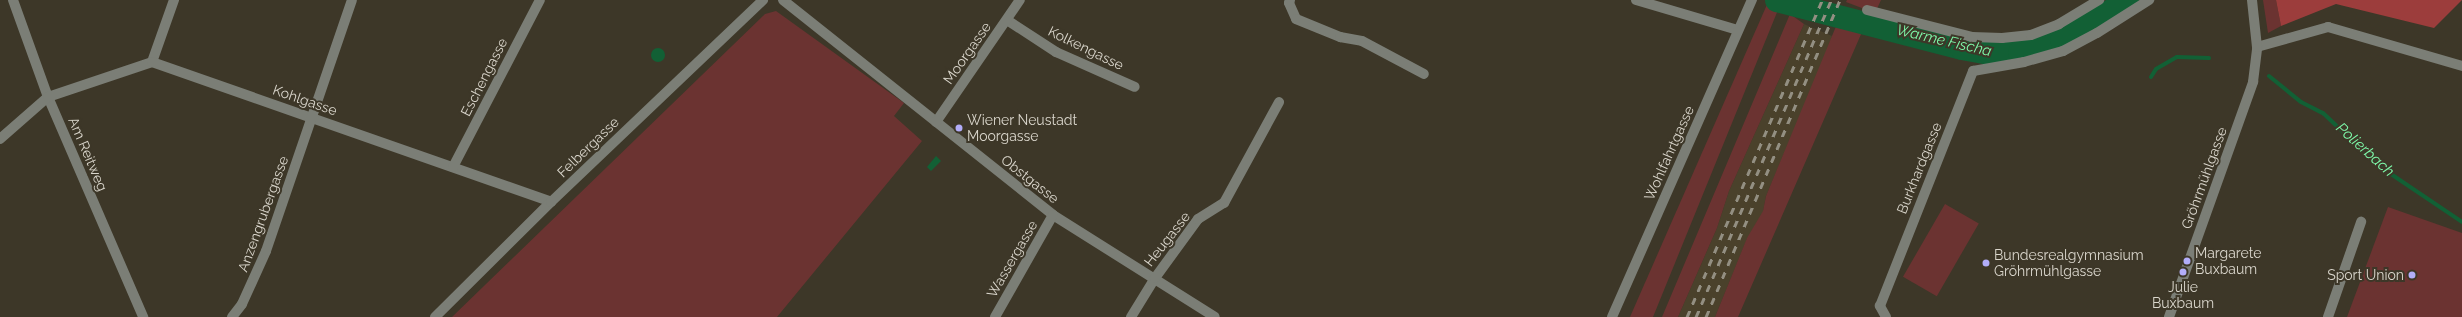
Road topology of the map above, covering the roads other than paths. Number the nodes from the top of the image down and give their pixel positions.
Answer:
1 (13, 0) edge
2 (174, 0) edge
3 (352, 0) edge
4 (540, 0) edge
5 (764, 0) edge
6 (783, 0) edge
7 (1020, 0) edge
8 (1290, 0) edge
9 (1636, 0) edge
10 (2099, 0) edge
11 (2149, 0) edge
12 (2252, 0) edge
13 (1750, 5) edge
14 (1867, 10) dead end
15 (1007, 20) junction
16 (1738, 30) junction
17 (2257, 47) junction
18 (152, 62) junction
19 (2462, 66) edge
20 (1424, 74) dead end
21 (1135, 87) dead end
22 (48, 97) junction
23 (1278, 102) dead end
24 (312, 117) junction
25 (936, 122) junction
26 (0, 139) edge
27 (453, 167) junction
28 (551, 202) junction
29 (1054, 215) junction
30 (2362, 222) dead end
31 (1154, 278) junction
32 (143, 317) edge
33 (232, 317) edge
34 (435, 317) edge
35 (995, 317) edge
36 (1131, 317) edge
37 (1215, 317) edge
38 (1612, 317) edge
39 (1886, 317) edge
40 (2169, 317) edge
41 (2328, 317) edge

1 - 22 street, Am Reitweg
2 - 18 street
3 - 24 street, Anzengrubergasse
4 - 27 street, Eschengasse
5 - 28 street, Felbergasse
6 - 25 street, Obstgasse
7 - 15 street, Moorgasse
8 - 20 street
9 - 16 street
10 - 14 street
11 - 39 street, Burkhardgasse
12 - 17 street, Gröhrmühlgasse
13 - 16 street, Wohlfahrtgasse
15 - 21 street, Kolkengasse
15 - 25 street, Moorgasse
16 - 38 street, Wohlfahrtgasse
17 - 19 street
17 - 40 street, Gröhrmühlgasse
18 - 22 street
18 - 24 street, Kohlgasse
22 - 26 street
22 - 32 street, Am Reitweg
23 - 31 street, Heugasse
24 - 27 street, Kohlgasse
24 - 33 street, Anzengrubergasse
25 - 29 street, Obstgasse
27 - 28 street, Kohlgasse
28 - 34 street, Felbergasse
29 - 31 street, Obstgasse
29 - 35 street, Wassergasse
30 - 41 street
31 - 36 street, Heugasse
31 - 37 street, Obstgasse

